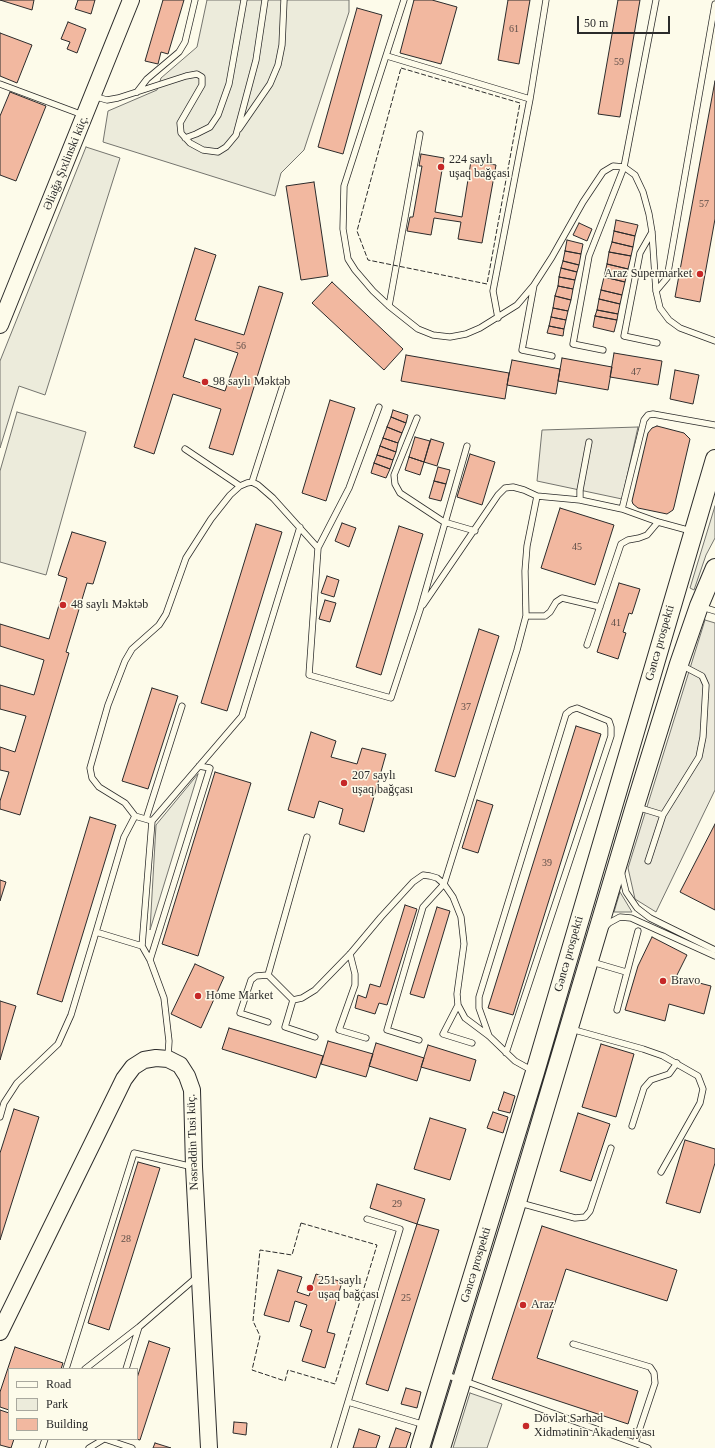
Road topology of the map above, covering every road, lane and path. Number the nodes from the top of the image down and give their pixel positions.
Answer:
1 (132, 0) edge
2 (195, 0) edge
3 (244, 0) edge
4 (265, 0) edge
5 (284, 0) edge
6 (404, 0) edge
7 (546, 0) edge
8 (656, 0) edge
9 (715, 4) edge
10 (387, 56) junction
11 (0, 84) edge
12 (137, 92) junction
13 (93, 96) junction
14 (530, 99) junction
15 (85, 116) junction
16 (420, 134) dead end
17 (236, 135) junction
18 (185, 138) junction
19 (624, 167) junction
20 (652, 232) junction
21 (534, 285) junction
22 (656, 291) junction
23 (389, 306) junction
24 (498, 318) junction
25 (0, 325) edge
26 (715, 341) edge
27 (657, 343) dead end
28 (602, 350) dead end
29 (552, 356) dead end
30 (284, 382) dead end
31 (379, 407) dead end
32 (417, 418) dead end
33 (715, 426) edge
34 (589, 442) dead end
35 (467, 446) dead end
36 (185, 450) dead end
37 (715, 459) edge
38 (252, 482) junction
39 (240, 486) junction
40 (537, 496) junction
41 (580, 500) junction
42 (622, 509) junction
43 (444, 522) junction
44 (658, 522) junction
45 (300, 527) junction
46 (475, 531) junction
47 (693, 532) junction
48 (318, 548) junction
49 (715, 568) edge
50 (600, 607) junction
51 (707, 608) edge
52 (420, 610) junction
53 (526, 616) junction
54 (587, 645) dead end
55 (679, 664) junction
56 (182, 706) dead end
57 (199, 766) junction
58 (635, 806) junction
59 (663, 815) junction
60 (135, 816) junction
61 (146, 819) junction
62 (152, 821) junction
63 (307, 837) dead end
64 (648, 861) dead end
65 (619, 862) junction
66 (444, 884) junction
67 (638, 931) dead end
68 (96, 932) junction
69 (596, 939) junction
70 (142, 946) junction
71 (715, 950) edge
72 (350, 954) junction
73 (715, 956) edge
74 (150, 960) junction
75 (590, 961) junction
76 (626, 972) junction
77 (268, 975) junction
78 (293, 1000) junction
79 (458, 1005) junction
80 (617, 1010) dead end
81 (268, 1022) dead end
82 (569, 1029) junction
83 (489, 1036) junction
84 (315, 1037) dead end
85 (366, 1038) dead end
86 (419, 1040) dead end
87 (472, 1043) dead end
88 (506, 1053) junction
89 (168, 1059) junction
90 (677, 1063) junction
91 (535, 1072) junction
92 (0, 1116) edge
93 (632, 1126) dead end
94 (611, 1148) dead end
95 (194, 1167) junction
96 (662, 1172) dead end
97 (517, 1202) junction
98 (367, 1219) dead end
99 (200, 1275) junction
100 (139, 1327) junction
101 (0, 1332) edge
102 (573, 1344) dead end
103 (66, 1368) edge
104 (86, 1368) edge
105 (126, 1368) edge
106 (443, 1374) junction
107 (462, 1380) junction
108 (348, 1402) junction
109 (427, 1426) junction
110 (102, 1440) edge
111 (107, 1440) edge
112 (635, 1444) junction
113 (89, 1448) edge
114 (132, 1448) edge
115 (209, 1448) edge
116 (334, 1448) edge
117 (420, 1448) edge
118 (441, 1448) edge
119 (648, 1448) edge

1 - 13 street, Əliağa Şıxlinski küç.
2 - 12 lane
3 - 18 lane
4 - 17 lane
5 - 17 lane
6 - 10 lane
7 - 14 lane
8 - 19 lane
9 - 22 lane
10 - 14 lane
10 - 23 lane
11 - 15 lane
12 - 13 lane
12 - 18 lane
13 - 15 street, Əliağa Şıxlinski küç.
14 - 24 lane
15 - 25 street, Əliağa Şıxlinski küç.
16 - 23 lane
17 - 18 lane
19 - 20 lane
19 - 21 lane
19 - 28 lane
20 - 22 lane
20 - 27 lane
21 - 24 lane
21 - 29 lane
22 - 26 lane
23 - 24 lane
30 - 38 lane
31 - 48 lane
32 - 43 lane
33 - 42 lane
34 - 41 lane
35 - 43 lane
36 - 39 lane
37 - 47 main road, Gəncə prospekti
38 - 39 lane
38 - 45 lane
39 - 60 lane
40 - 41 lane
40 - 46 lane
40 - 53 lane
41 - 42 lane
42 - 44 lane
43 - 46 lane
43 - 52 lane
44 - 47 lane
44 - 50 lane
45 - 48 lane
45 - 57 lane
46 - 52 lane
47 - 91 main road, Gəncə prospekti
48 - 52 lane
49 - 51 main road, Gəncə prospekti
50 - 53 lane
50 - 54 lane
51 - 55 main road, Gəncə prospekti
53 - 66 lane
55 - 58 main road, Gəncə prospekti
55 - 59 lane
56 - 61 lane
57 - 62 lane
57 - 74 lane
58 - 59 lane
58 - 65 main road, Gəncə prospekti
59 - 64 lane
60 - 61 lane
60 - 68 lane
61 - 62 lane
62 - 70 lane
63 - 77 lane
65 - 69 main road, Gəncə prospekti
65 - 71 lane
66 - 72 lane
66 - 79 lane
66 - 86 lane
67 - 76 lane
68 - 70 lane
68 - 92 lane
69 - 73 lane
69 - 75 main road, Gəncə prospekti
70 - 74 lane
72 - 78 lane
72 - 85 lane
74 - 89 lane
75 - 76 lane
75 - 82 main road, Gəncə prospekti
76 - 80 lane
77 - 78 lane
77 - 81 lane
78 - 84 lane
79 - 83 lane
79 - 87 lane
82 - 90 lane
82 - 97 main road, Gəncə prospekti
83 - 88 lane
83 - 88 lane
88 - 91 lane
89 - 95 street, Nəsrəddin Tusi küç.
89 - 101 street
90 - 93 lane
90 - 96 lane
91 - 106 main road, Gəncə prospekti
94 - 97 lane
95 - 99 street, Nəsrəddin Tusi küç.
95 - 103 lane
97 - 107 main road, Gəncə prospekti
98 - 108 lane
99 - 100 lane
99 - 115 street, Nəsrəddin Tusi küç.
100 - 104 lane
100 - 105 lane
102 - 112 lane
106 - 107 lane
106 - 109 main road, Gəncə prospekti
107 - 112 lane
107 - 118 main road, Gəncə prospekti
108 - 109 lane
108 - 116 lane
109 - 117 main road, Gəncə prospekti
110 - 113 lane
111 - 114 lane
112 - 119 lane

